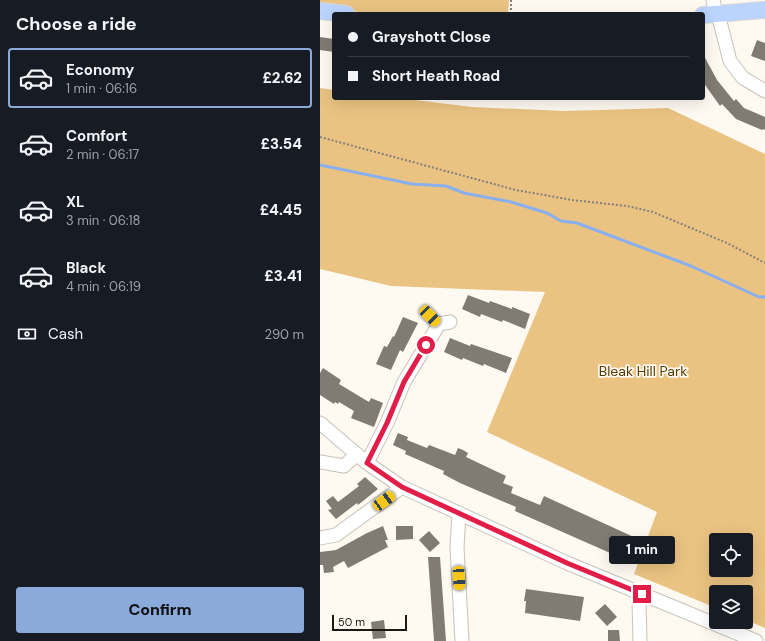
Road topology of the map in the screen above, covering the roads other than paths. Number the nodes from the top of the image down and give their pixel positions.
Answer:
1 (320, 10) edge
2 (711, 10) edge
3 (765, 10) edge
4 (333, 12) edge
5 (765, 91) edge
6 (440, 321) dead end
7 (320, 422) edge
8 (356, 454) junction
9 (320, 462) edge
10 (367, 463) junction
11 (402, 487) junction
12 (460, 514) junction
13 (320, 538) edge
14 (642, 594) junction
15 (462, 641) edge
16 (640, 641) edge
17 (756, 641) edge

1 - 4 main road
2 - 3 main road
2 - 5 street
6 - 10 street
7 - 8 street
8 - 9 street
8 - 10 street
10 - 11 street
11 - 12 street
11 - 13 street
12 - 14 street
12 - 15 street
14 - 16 street
14 - 17 street

